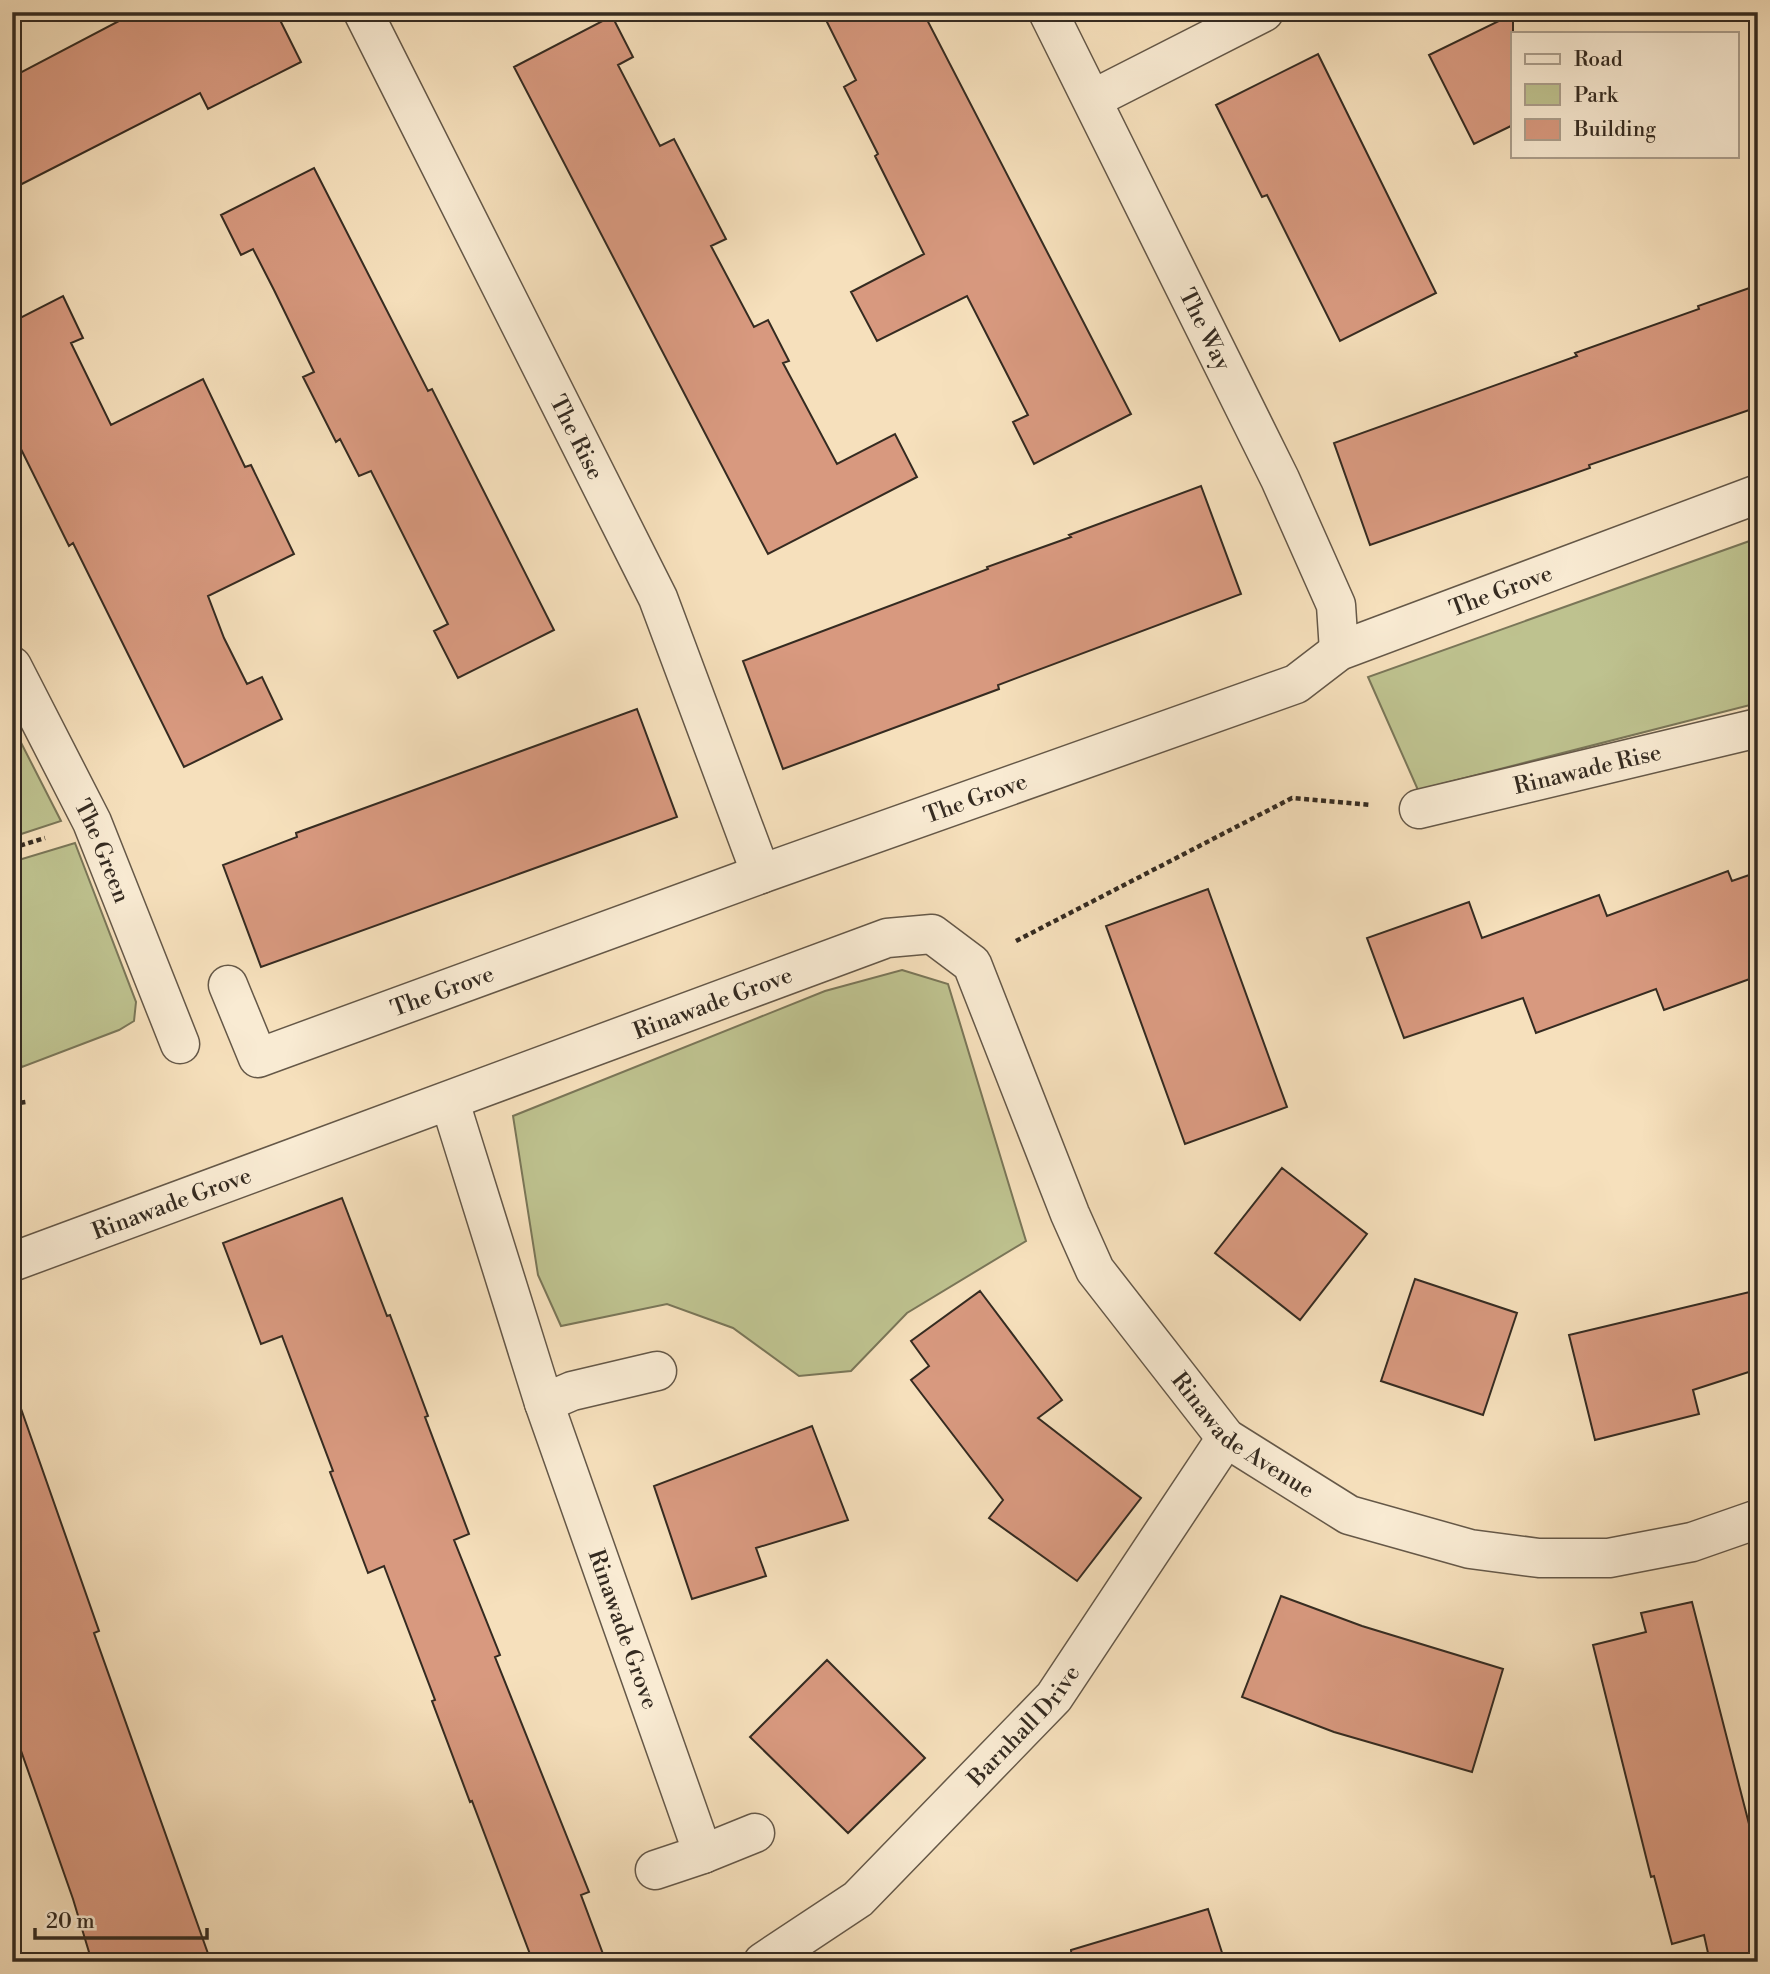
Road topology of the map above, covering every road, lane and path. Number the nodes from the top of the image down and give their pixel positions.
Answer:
1 (363, 12) edge
2 (1048, 12) edge
3 (1264, 12) edge
4 (1093, 99) junction
5 (1758, 494) edge
6 (1339, 651) junction
7 (12, 666) edge
8 (1758, 728) edge
9 (1419, 809) joint
10 (761, 874) junction
11 (972, 964) junction
12 (228, 985) dead end
13 (180, 1044) dead end
14 (26, 1102) dead end
15 (450, 1102) junction
16 (12, 1104) edge
17 (12, 1262) edge
18 (657, 1371) dead end
19 (544, 1403) junction
20 (1226, 1438) junction
21 (1758, 1520) edge
22 (755, 1833) dead end
23 (703, 1854) junction
24 (655, 1870) dead end
25 (763, 1962) edge

1 - 10 street, The Rise
2 - 4 street, The Way
3 - 4 street
4 - 6 street, The Way
5 - 6 street, The Grove
6 - 10 street, The Grove
7 - 13 street, The Green
8 - 9 street, Rinawade Rise
9 - 11 path
10 - 12 street, The Grove
11 - 15 street, Rinawade Grove
11 - 20 street, Rinawade Avenue
14 - 16 path
15 - 17 street, Rinawade Grove
15 - 19 street, Rinawade Grove
18 - 19 street
19 - 23 street, Rinawade Grove
20 - 21 street, Rinawade Avenue
20 - 25 street, Barnhall Drive
22 - 23 street
23 - 24 street

